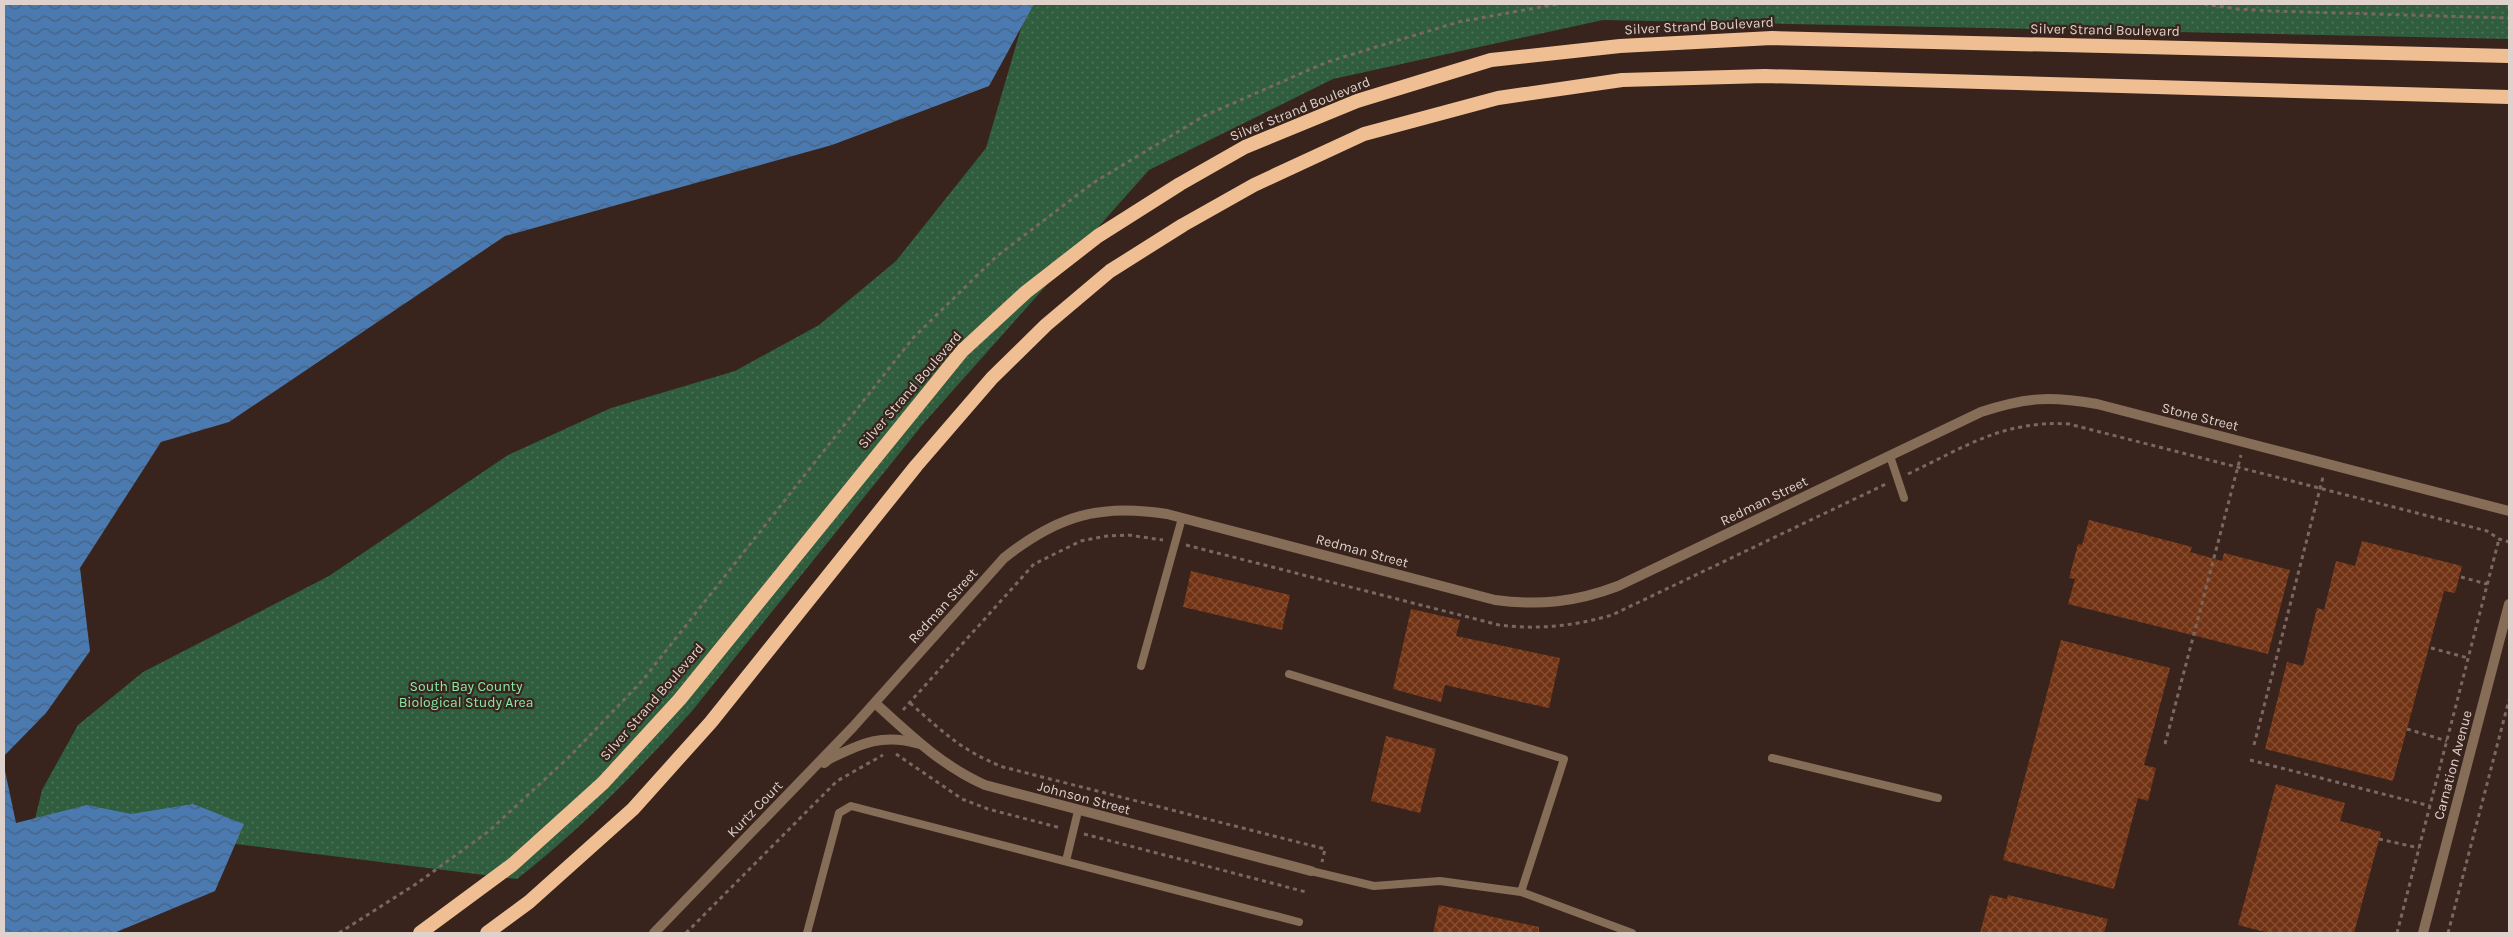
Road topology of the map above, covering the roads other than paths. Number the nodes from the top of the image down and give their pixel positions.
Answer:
1 (2509, 56) edge
2 (2509, 97) edge
3 (1890, 456) junction
4 (1904, 498) dead end
5 (2509, 511) edge
6 (1182, 518) junction
7 (2509, 604) edge
8 (1141, 666) dead end
9 (1289, 674) dead end
10 (875, 703) junction
11 (920, 744) junction
12 (1772, 758) dead end
13 (789, 793) junction
14 (1938, 798) dead end
15 (1078, 811) junction
16 (1066, 861) junction
17 (1315, 872) joint
18 (1521, 892) junction
19 (1299, 922) dead end
20 (420, 933) edge
21 (488, 933) edge
22 (654, 933) edge
23 (807, 933) edge
24 (1632, 933) edge
25 (2423, 933) edge

1 - 20 highway, Silver Strand Boulevard
2 - 21 highway
3 - 4 lane
3 - 5 street, Stone Street
3 - 6 street, Redman Street
6 - 8 lane
6 - 10 street, Redman Street
7 - 25 street, Carnation Avenue
9 - 18 lane
10 - 11 street, Johnson Street
10 - 13 street, Kurtz Court
11 - 13 street
11 - 15 street, Johnson Street
12 - 14 lane
13 - 22 street, Kurtz Court
15 - 16 lane
15 - 17 street, Johnson Street
16 - 19 lane
16 - 23 lane
17 - 18 lane
18 - 24 lane

